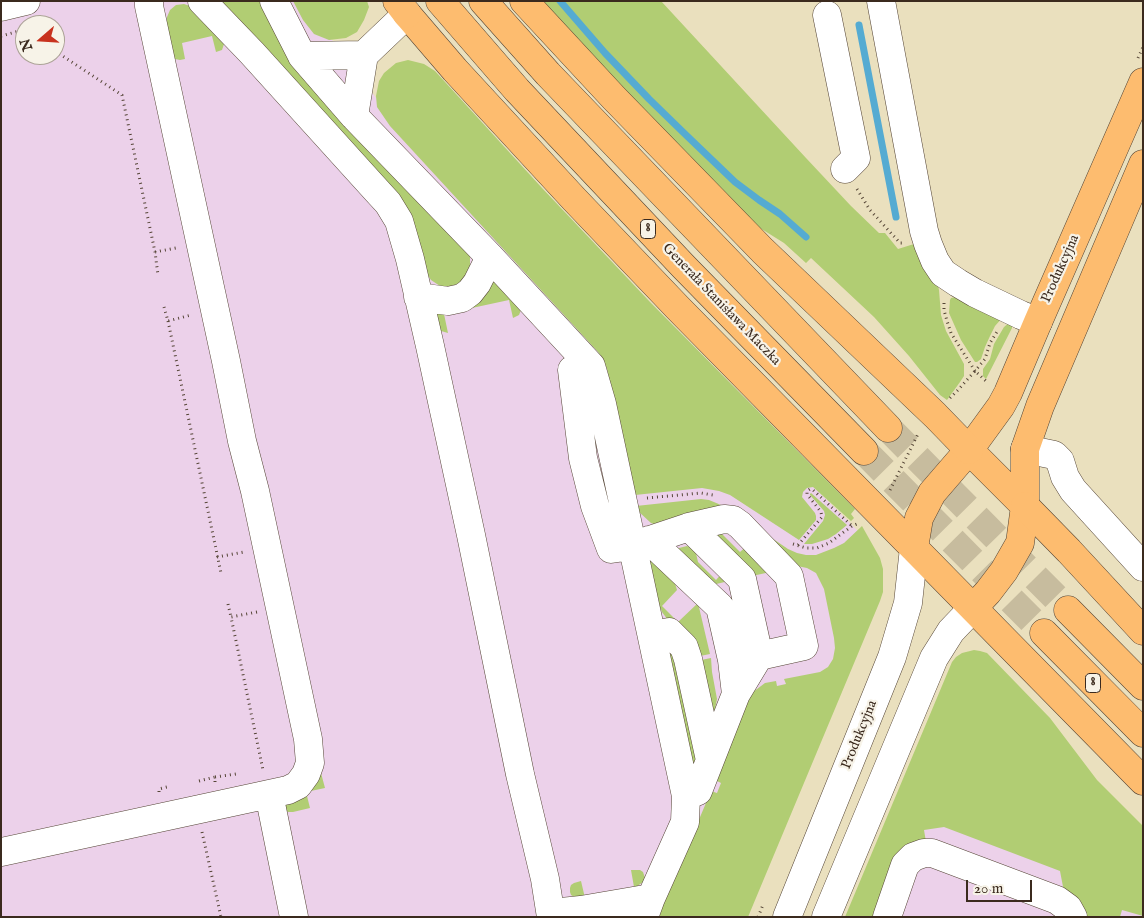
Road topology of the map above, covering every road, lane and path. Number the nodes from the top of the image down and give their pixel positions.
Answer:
1 (26, 1) edge
2 (150, 1) edge
3 (202, 1) edge
4 (274, 1) edge
5 (440, 1) edge
6 (483, 1) edge
7 (524, 1) edge
8 (881, 1) edge
9 (1, 7) edge
10 (402, 8) edge
11 (827, 15) dead end
12 (15, 32) edge
13 (1, 36) edge
14 (364, 55) junction
15 (302, 56) junction
16 (65, 58) edge
17 (1143, 82) edge
18 (354, 116) junction
19 (1143, 164) edge
20 (845, 169) dead end
21 (860, 194) dead end
22 (926, 235) junction
23 (490, 257) junction
24 (943, 273) junction
25 (158, 275) dead end
26 (418, 297) junction
27 (1029, 319) junction
28 (168, 320) dead end
29 (975, 371) junction
30 (988, 383) dead end
31 (940, 409) junction
32 (888, 428) tunnel mouth
33 (1025, 449) junction
34 (864, 450) tunnel mouth
35 (969, 450) junction
36 (1025, 506) junction
37 (877, 510) junction
38 (689, 527) junction
39 (837, 537) dead end
40 (641, 543) junction
41 (798, 545) dead end
42 (914, 548) junction
43 (1143, 567) edge
44 (221, 573) dead end
45 (228, 604) dead end
46 (973, 608) junction
47 (1068, 610) tunnel mouth
48 (258, 612) dead end
49 (231, 617) junction
50 (1143, 631) edge
51 (1044, 633) tunnel mouth
52 (652, 635) junction
53 (759, 656) junction
54 (1143, 686) edge
55 (736, 694) junction
56 (1143, 733) edge
57 (710, 760) junction
58 (253, 771) dead end
59 (244, 772) dead end
60 (215, 777) junction
61 (199, 781) dead end
62 (1143, 781) edge
63 (167, 787) dead end
64 (269, 794) junction
65 (160, 795) dead end
66 (686, 796) junction
67 (197, 810) junction
68 (1, 852) edge
69 (648, 907) edge
70 (551, 915) edge
71 (221, 917) edge
72 (294, 917) edge
73 (787, 917) edge
74 (826, 917) edge
75 (888, 917) edge
76 (1073, 917) edge

1 - 9 street
2 - 64 street
3 - 26 street
4 - 15 street
5 - 34 main road, Generała Stanisława Maczka / 8
6 - 32 main road
7 - 31 main road
8 - 22 street
10 - 14 street
10 - 37 main road
11 - 20 street
12 - 13 path
14 - 15 street
14 - 18 street
15 - 18 street
16 - 25 path
17 - 27 main road, Produkcyjna
18 - 23 street
19 - 33 main road
21 - 22 path
22 - 24 street
23 - 26 street
23 - 40 street
24 - 27 street
24 - 29 path
26 - 70 street
27 - 29 path
27 - 35 main road, Produkcyjna
28 - 44 path
29 - 30 path
29 - 31 path
31 - 35 main road
31 - 37 path
33 - 36 main road
33 - 43 street
35 - 36 main road
35 - 42 main road, Produkcyjna
36 - 46 main road
36 - 50 main road
37 - 42 main road
38 - 40 street
38 - 53 street
38 - 53 street
39 - 41 path
40 - 52 street
40 - 55 street
42 - 46 main road
42 - 73 street, Produkcyjna
45 - 49 path
46 - 62 main road
46 - 74 street
47 - 54 main road
48 - 49 path
49 - 58 path
51 - 56 main road, 8
52 - 57 street
52 - 66 street
53 - 55 street
55 - 57 street
57 - 66 street
59 - 60 path
60 - 61 path
60 - 67 path
63 - 65 path
64 - 67 street
64 - 72 street
66 - 69 street
67 - 68 street
67 - 71 path
69 - 70 street
75 - 76 street

